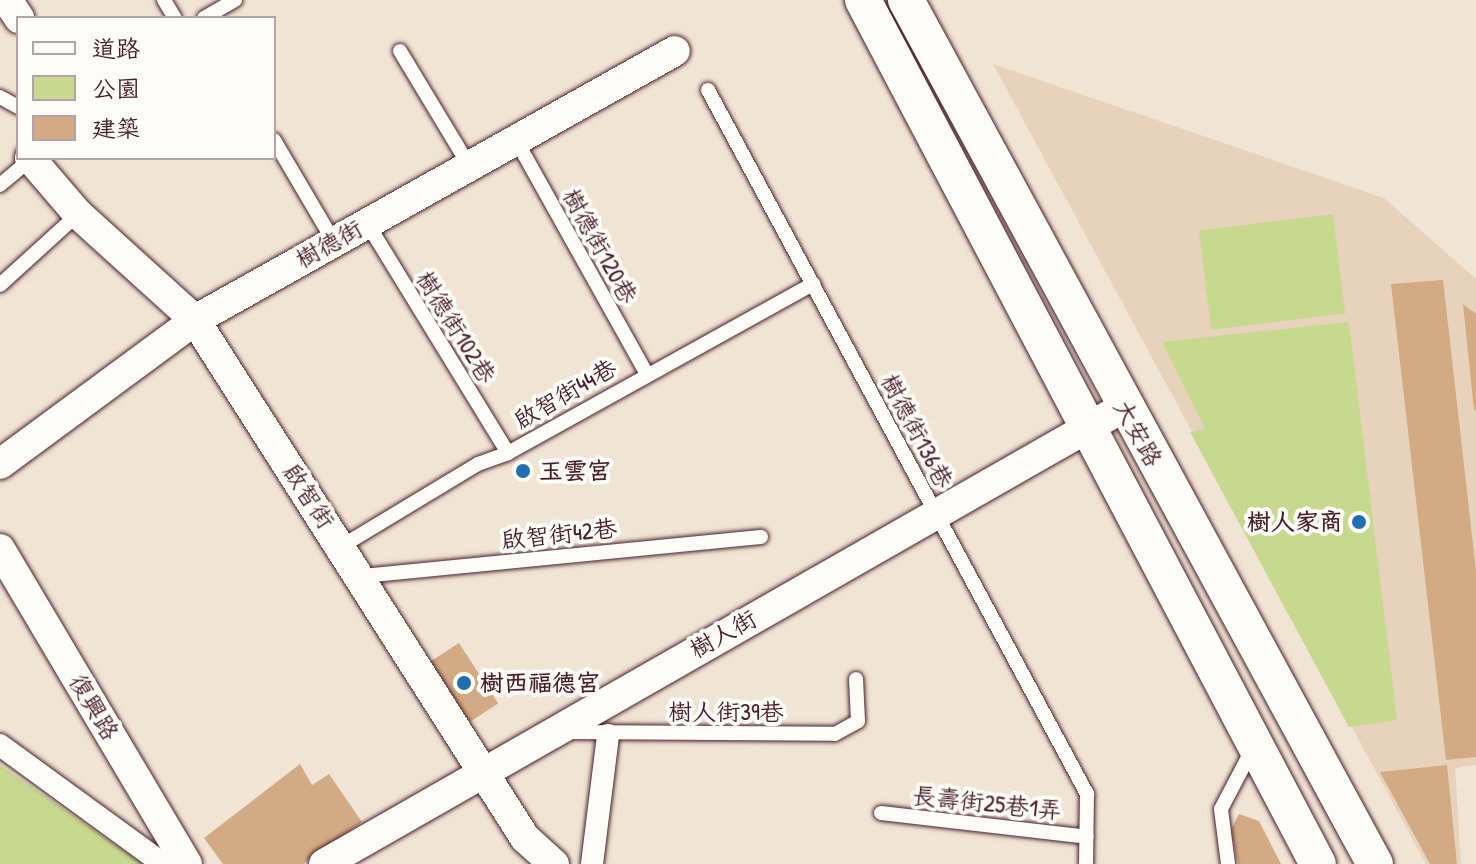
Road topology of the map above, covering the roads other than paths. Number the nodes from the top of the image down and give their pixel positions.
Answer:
1 (235, 0) edge
2 (863, 0) edge
3 (906, 0) edge
4 (207, 16) edge
5 (400, 51) dead end
6 (675, 51) dead end
7 (708, 90) dead end
8 (516, 140) junction
9 (276, 143) edge
10 (29, 160) edge
11 (31, 160) edge
12 (471, 169) junction
13 (0, 185) edge
14 (78, 214) junction
15 (367, 223) junction
16 (334, 242) junction
17 (813, 284) junction
18 (0, 285) edge
19 (195, 320) junction
20 (646, 373) junction
21 (1124, 407) junction
22 (1092, 429) junction
23 (508, 453) junction
24 (0, 464) edge
25 (937, 514) junction
26 (761, 537) dead end
27 (342, 546) junction
28 (0, 549) edge
29 (362, 576) junction
30 (856, 679) dead end
31 (550, 731) junction
32 (608, 735) junction
33 (0, 745) edge
34 (1254, 746) junction
35 (483, 769) junction
36 (881, 813) dead end
37 (1087, 837) junction
38 (525, 838) junction
39 (163, 864) edge
40 (187, 864) edge
41 (324, 864) edge
42 (541, 864) edge
43 (554, 864) edge
44 (592, 864) edge
45 (1086, 864) edge
46 (1228, 864) edge
47 (1318, 864) edge
48 (1375, 864) edge

1 - 4 lane
2 - 22 street, 大安路
3 - 21 street, 大安路
5 - 12 lane
6 - 8 street, 樹德街
7 - 17 lane, 樹德街136巷
8 - 12 street, 樹德街
8 - 20 lane, 樹德街120巷
9 - 16 lane
10 - 13 lane
11 - 14 street, 啟智街
12 - 15 street, 樹德街
14 - 18 lane
14 - 19 street, 啟智街
15 - 16 street, 樹德街
15 - 23 lane, 樹德街102巷
16 - 19 street, 樹德街
17 - 20 lane, 啟智街44巷
17 - 25 lane, 樹德街136巷
19 - 24 street, 樹德街
19 - 27 street, 啟智街
20 - 23 lane, 啟智街44巷
21 - 22 street, 樹人街
21 - 48 street, 大安路
22 - 25 street, 樹人街
22 - 34 street, 大安路
23 - 27 lane, 啟智街44巷
25 - 31 street, 樹人街
25 - 37 lane, 樹德街136巷
26 - 29 lane, 啟智街42巷
27 - 29 street, 啟智街
28 - 40 street, 復興路
29 - 35 street, 啟智街
30 - 32 lane, 樹人街39巷
31 - 32 lane, 樹人街39巷
31 - 35 street, 樹人街
32 - 44 street
33 - 39 street
34 - 46 lane
34 - 47 street, 大安路
35 - 38 street, 啟智街
35 - 41 street, 樹人街
36 - 37 lane, 長壽街25巷1弄
37 - 45 lane
38 - 42 lane
38 - 43 street, 啟智街

